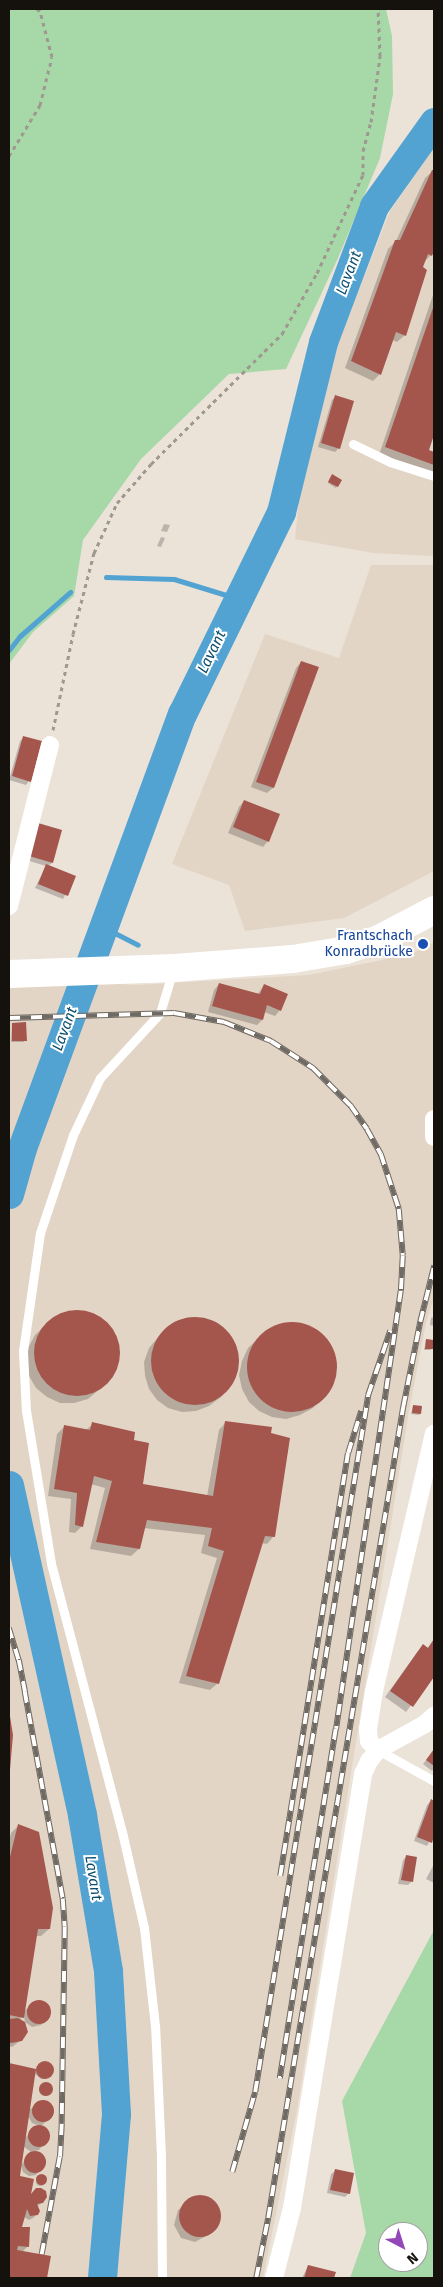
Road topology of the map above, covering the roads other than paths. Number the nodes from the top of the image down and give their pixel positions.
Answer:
1 (353, 444) dead end
2 (434, 476) edge
3 (50, 745) road end
4 (9, 906) edge
5 (434, 910) edge
6 (174, 968) junction
7 (21, 974) edge
8 (434, 1119) edge
9 (434, 1137) edge
10 (434, 1434) edge
11 (434, 1716) edge
12 (378, 1750) junction
13 (434, 1781) edge
14 (162, 2278) edge
15 (274, 2278) edge

1 - 2 lane
3 - 4 street
5 - 6 main road
6 - 7 main road
6 - 14 lane
8 - 9 street
10 - 12 street
11 - 12 street
12 - 13 lane
12 - 15 street

